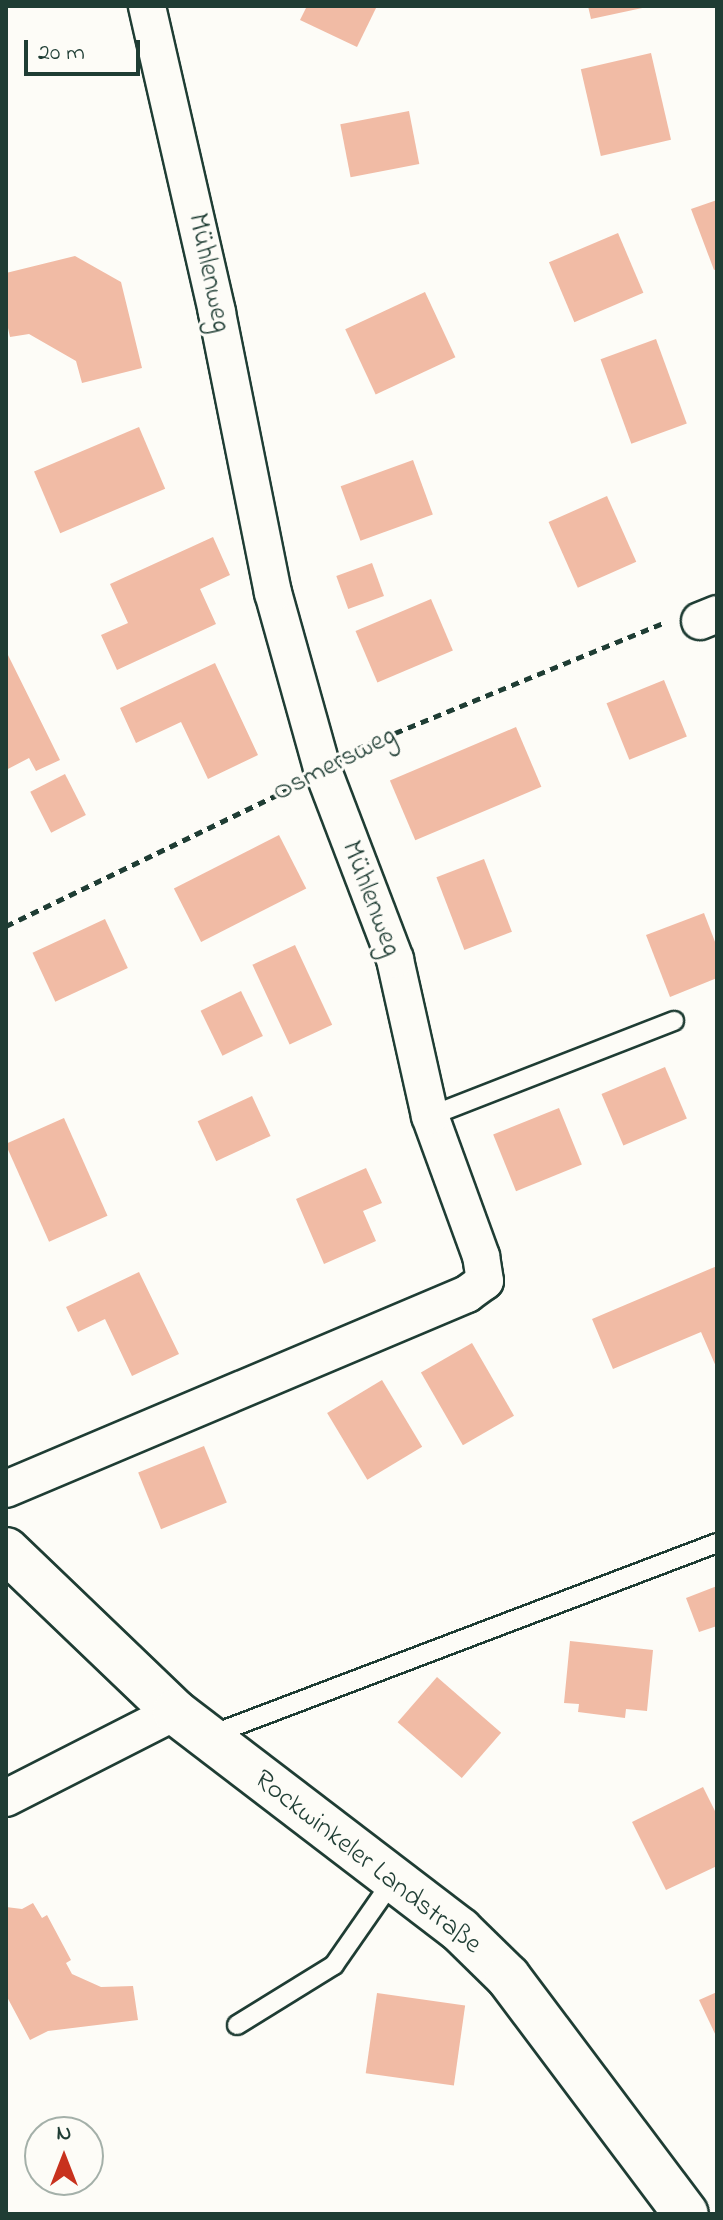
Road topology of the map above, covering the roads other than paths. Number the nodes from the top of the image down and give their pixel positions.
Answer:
1 (147, 6) edge
2 (674, 1021) dead end
3 (430, 1116) junction
4 (6, 1489) edge
5 (717, 1543) edge
6 (6, 1550) edge
7 (190, 1724) junction
8 (6, 1798) edge
9 (393, 1880) junction
10 (237, 2025) dead end
11 (686, 2214) edge

1 - 3 street, Mühlenweg
2 - 3 lane
3 - 4 street, Mühlenweg
5 - 7 lane
6 - 7 main road, Rockwinkeler Landstraße
7 - 8 street
7 - 9 main road, Rockwinkeler Landstraße
9 - 10 lane
9 - 11 main road, Rockwinkeler Landstraße

